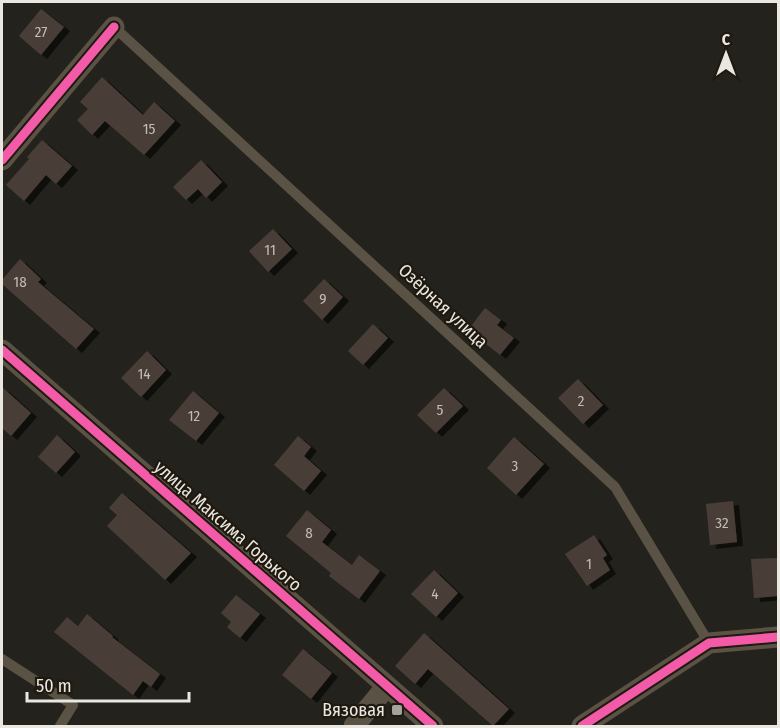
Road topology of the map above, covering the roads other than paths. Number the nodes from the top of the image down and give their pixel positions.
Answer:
1 (114, 27) joint
2 (2, 160) edge
3 (2, 350) edge
4 (778, 637) edge
5 (709, 643) junction
6 (2, 659) edge
7 (386, 687) junction
8 (60, 726) edge
9 (354, 726) edge
10 (433, 726) edge
11 (582, 726) edge

1 - 2 street
1 - 5 lane, Озёрная улица
3 - 7 street, улица Максима Горького
4 - 5 street
5 - 11 street
6 - 8 lane
7 - 9 street
7 - 10 street, улица Максима Горького

